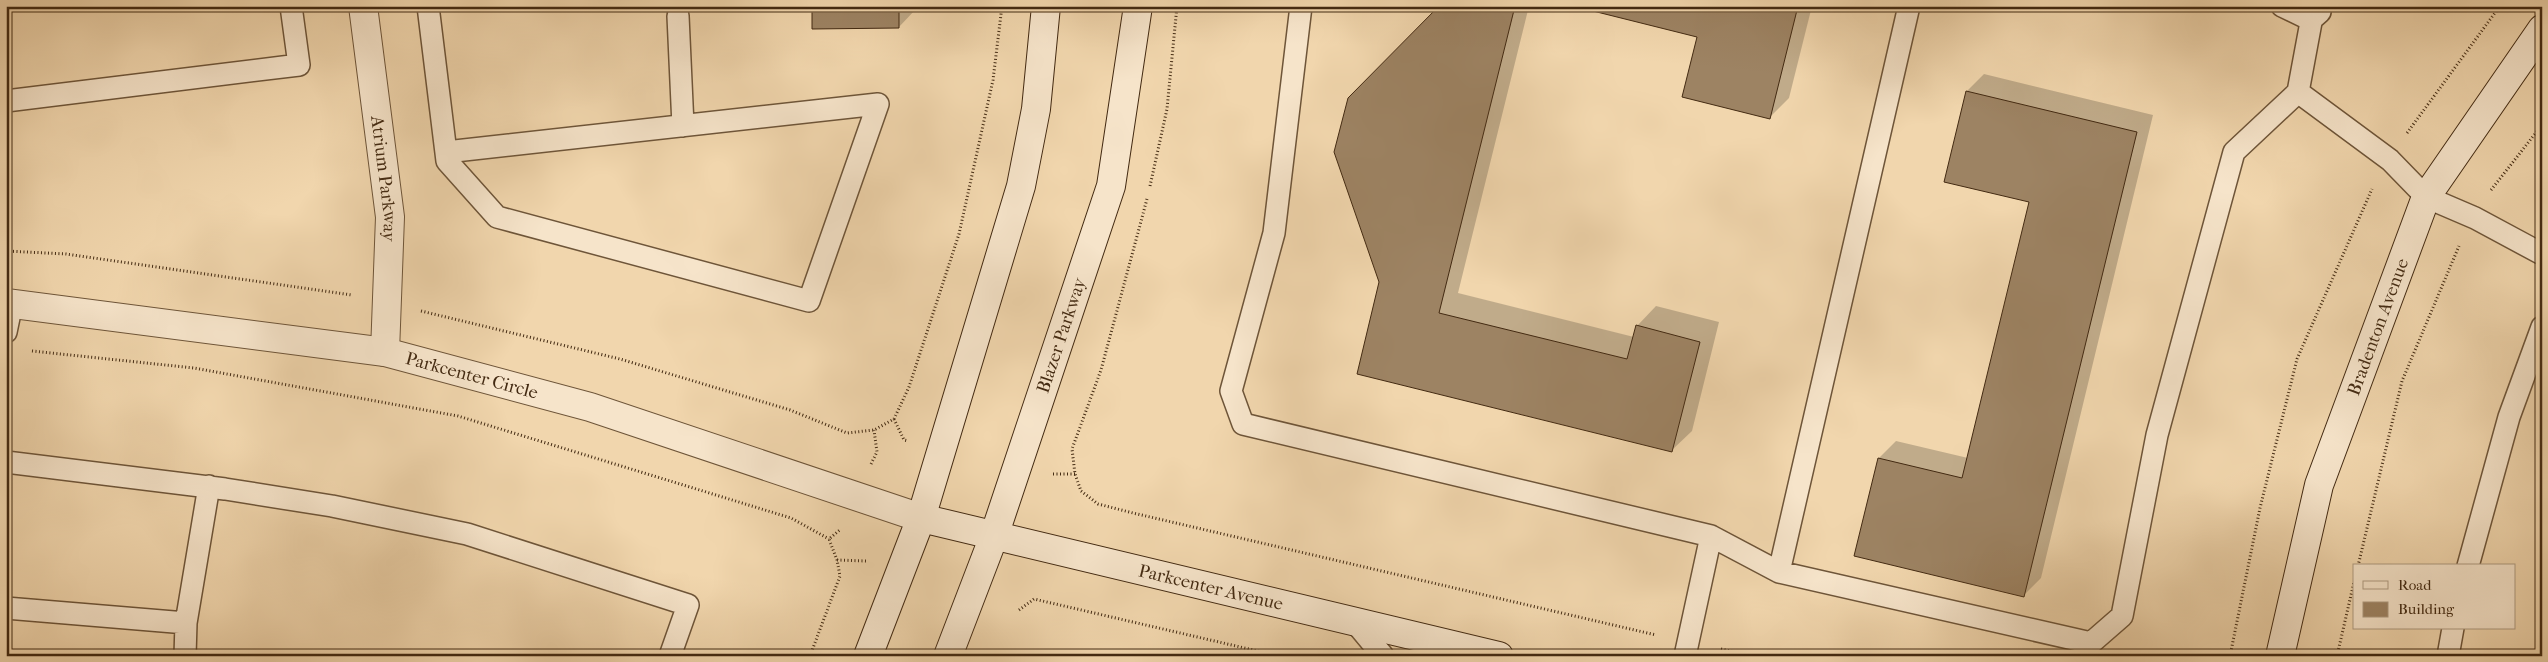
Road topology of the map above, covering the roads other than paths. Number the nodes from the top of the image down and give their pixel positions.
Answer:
1 (291, 6) edge
2 (363, 6) edge
3 (428, 6) edge
4 (1046, 6) edge
5 (1138, 6) edge
6 (1302, 6) edge
7 (1909, 6) edge
8 (2282, 6) edge
9 (2317, 11) edge
10 (678, 16) dead end
11 (2542, 29) edge
12 (2298, 92) junction
13 (6, 101) edge
14 (683, 126) junction
15 (446, 152) junction
16 (2426, 197) junction
17 (2542, 254) edge
18 (9, 303) edge
19 (2542, 327) edge
20 (6, 332) edge
21 (385, 352) junction
22 (6, 462) edge
23 (210, 486) junction
24 (922, 518) junction
25 (994, 536) junction
26 (1711, 536) junction
27 (2469, 564) edge
28 (1779, 572) junction
29 (6, 608) edge
30 (1354, 621) junction
31 (186, 623) junction
32 (2453, 630) edge
33 (1686, 649) edge
34 (185, 656) edge
35 (670, 656) edge
36 (868, 656) edge
37 (948, 656) edge
38 (1383, 656) edge
39 (1499, 656) edge
40 (2280, 656) edge
41 (2448, 656) edge

1 - 13 lane
2 - 21 street, Atrium Parkway
3 - 15 lane
4 - 24 street
5 - 25 street, Blazer Parkway
6 - 26 lane
7 - 28 lane
8 - 9 lane
9 - 12 lane
10 - 14 lane
11 - 16 street, Bradenton Avenue
12 - 16 lane
12 - 28 lane
14 - 15 lane
14 - 15 lane
16 - 17 lane
16 - 40 street, Bradenton Avenue
18 - 20 lane
18 - 21 street, Parkcenter Circle
19 - 27 lane
21 - 24 street, Parkcenter Circle
22 - 23 lane
23 - 31 lane
23 - 35 lane
24 - 25 street, Parkcenter Avenue
24 - 36 street
25 - 30 street, Parkcenter Avenue
25 - 37 street, Blazer Parkway
26 - 28 lane
26 - 33 lane
29 - 31 lane
30 - 38 lane
30 - 39 street, Parkcenter Avenue
31 - 34 lane
32 - 41 lane

